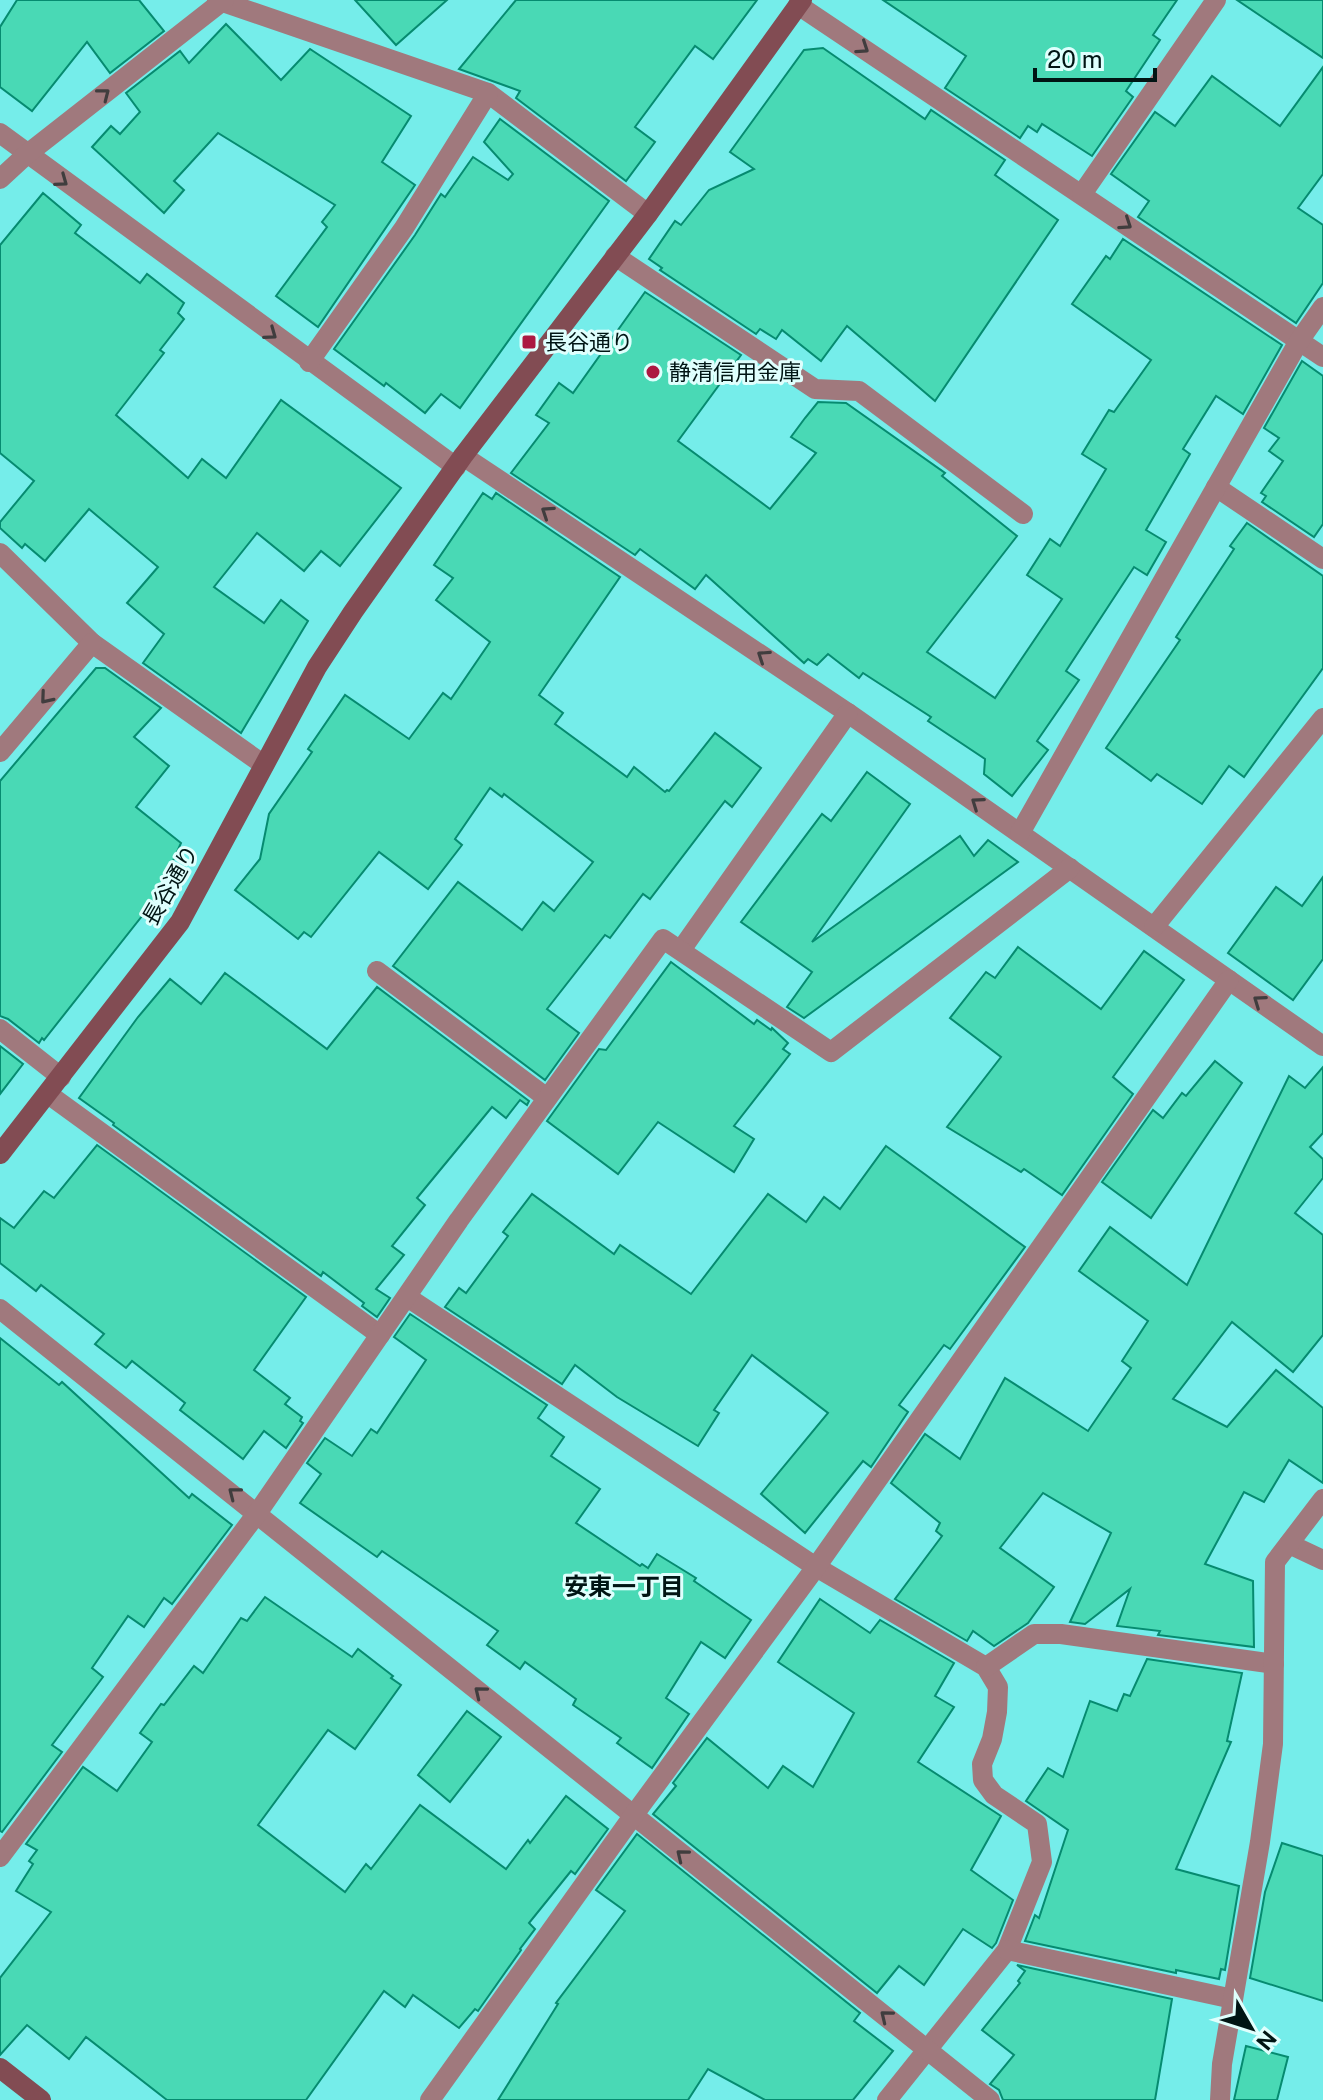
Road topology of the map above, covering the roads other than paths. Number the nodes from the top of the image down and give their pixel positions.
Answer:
1 (1216, 0) edge
2 (220, 1) edge
3 (800, 2) edge
4 (488, 93) junction
5 (0, 133) edge
6 (26, 155) junction
7 (0, 179) edge
8 (1082, 194) junction
9 (648, 214) junction
10 (615, 256) junction
11 (1323, 307) edge
12 (1299, 341) junction
13 (1323, 357) edge
14 (309, 362) junction
15 (460, 462) junction
16 (1216, 487) junction
17 (1023, 514) dead end
18 (0, 553) edge
19 (1323, 559) edge
20 (92, 643) junction
21 (848, 713) junction
22 (1323, 718) edge
23 (0, 752) edge
24 (264, 765) junction
25 (1020, 833) junction
26 (1070, 868) junction
27 (1154, 927) junction
28 (681, 950) junction
29 (377, 971) dead end
30 (1229, 980) junction
31 (0, 1029) edge
32 (1323, 1046) edge
33 (61, 1077) junction
34 (48, 1094) junction
35 (547, 1098) junction
36 (0, 1154) edge
37 (407, 1297) junction
38 (0, 1309) edge
39 (380, 1335) junction
40 (1323, 1499) edge
41 (258, 1512) junction
42 (1289, 1544) junction
43 (1323, 1560) edge
44 (816, 1567) junction
45 (1274, 1664) junction
46 (986, 1667) junction
47 (633, 1816) junction
48 (0, 1857) edge
49 (1007, 1950) junction
50 (1233, 1999) junction
51 (928, 2050) junction
52 (0, 2068) edge
53 (41, 2100) edge
54 (430, 2100) edge
55 (887, 2100) edge
56 (990, 2100) edge
57 (1220, 2100) edge

1 - 8 street
2 - 4 street
6 -> 2 street
3 -> 8 street
3 - 9 street, 長谷通り
4 - 9 street
4 - 14 street
5 - 6 street
6 - 7 street
6 -> 14 street
8 -> 12 street
9 - 10 street, 長谷通り
10 - 15 street, 長谷通り
10 - 17 street
11 - 12 street
12 - 13 street
12 - 16 street
14 - 15 street
21 -> 15 street
15 - 24 street, 長谷通り
16 - 19 street
16 - 25 street
18 - 20 street
20 -> 23 street
20 - 24 street
25 -> 21 street
21 - 28 street
22 - 27 street
24 - 33 street, 長谷通り
25 - 26 street
26 - 27 street
26 - 28 street
27 - 30 street
28 - 35 street
29 - 35 street
32 -> 30 street
30 - 44 street
31 - 33 street
33 - 34 street, 長谷通り
34 - 36 street, 長谷通り
34 - 39 street
35 - 37 street
37 - 39 street
37 - 44 street
41 -> 38 street
39 - 41 street
40 - 42 street
47 -> 41 street
41 - 48 street
42 - 43 street
42 - 45 street
44 - 46 street
44 - 47 street
45 - 46 street
45 - 50 street
46 - 49 street
51 -> 47 street
47 - 54 street
49 - 50 street
49 - 51 street
50 - 57 street
51 - 55 street
51 - 56 street
52 - 53 street

